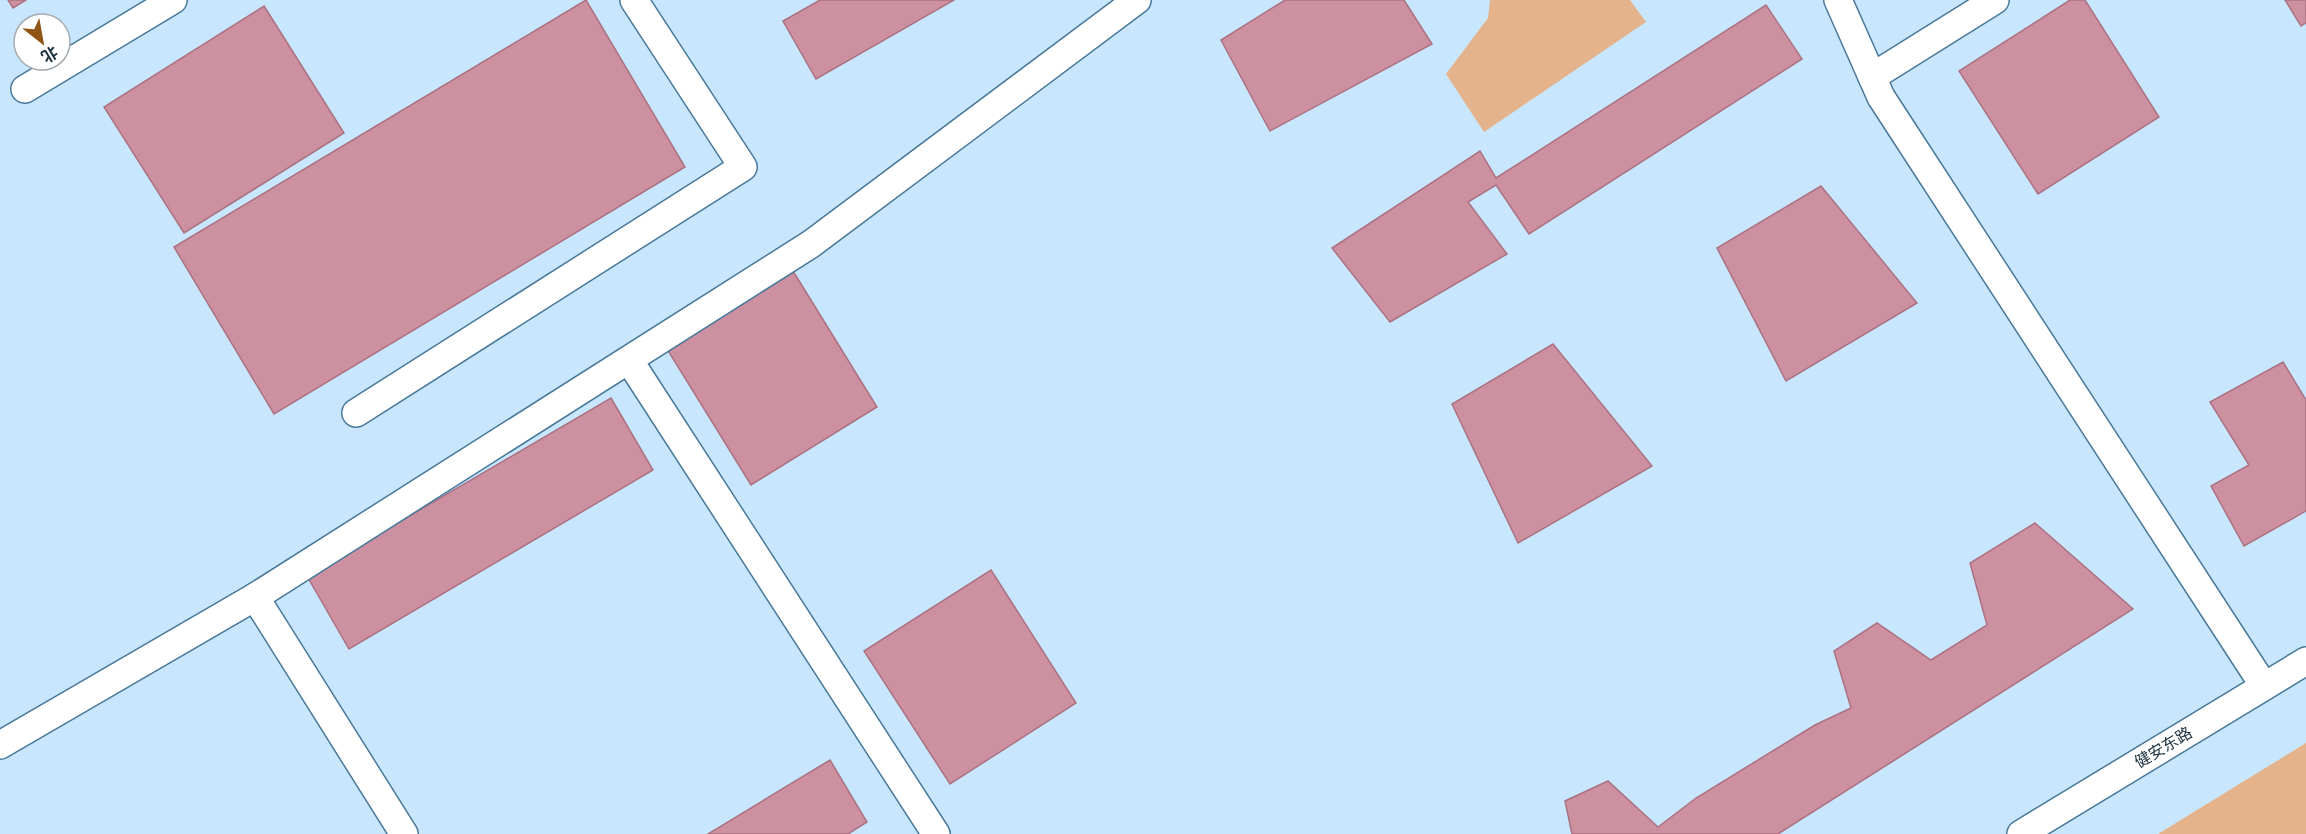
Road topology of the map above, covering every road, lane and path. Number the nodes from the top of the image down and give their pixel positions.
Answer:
1 (173, 0) edge
2 (634, 0) edge
3 (1137, 0) edge
4 (1838, 0) edge
5 (1995, 0) edge
6 (1872, 77) junction
7 (25, 89) dead end
8 (629, 360) junction
9 (357, 413) dead end
10 (255, 597) junction
11 (2306, 661) edge
12 (2264, 686) junction
13 (0, 745) edge
14 (404, 834) edge
15 (936, 834) edge
16 (2021, 834) edge

1 - 7 street
2 - 9 street
3 - 8 street
4 - 6 street
5 - 6 street
6 - 12 street
8 - 10 street
8 - 15 street
10 - 13 street
10 - 14 street
11 - 12 street, 健安东路
12 - 16 street, 健安东路

